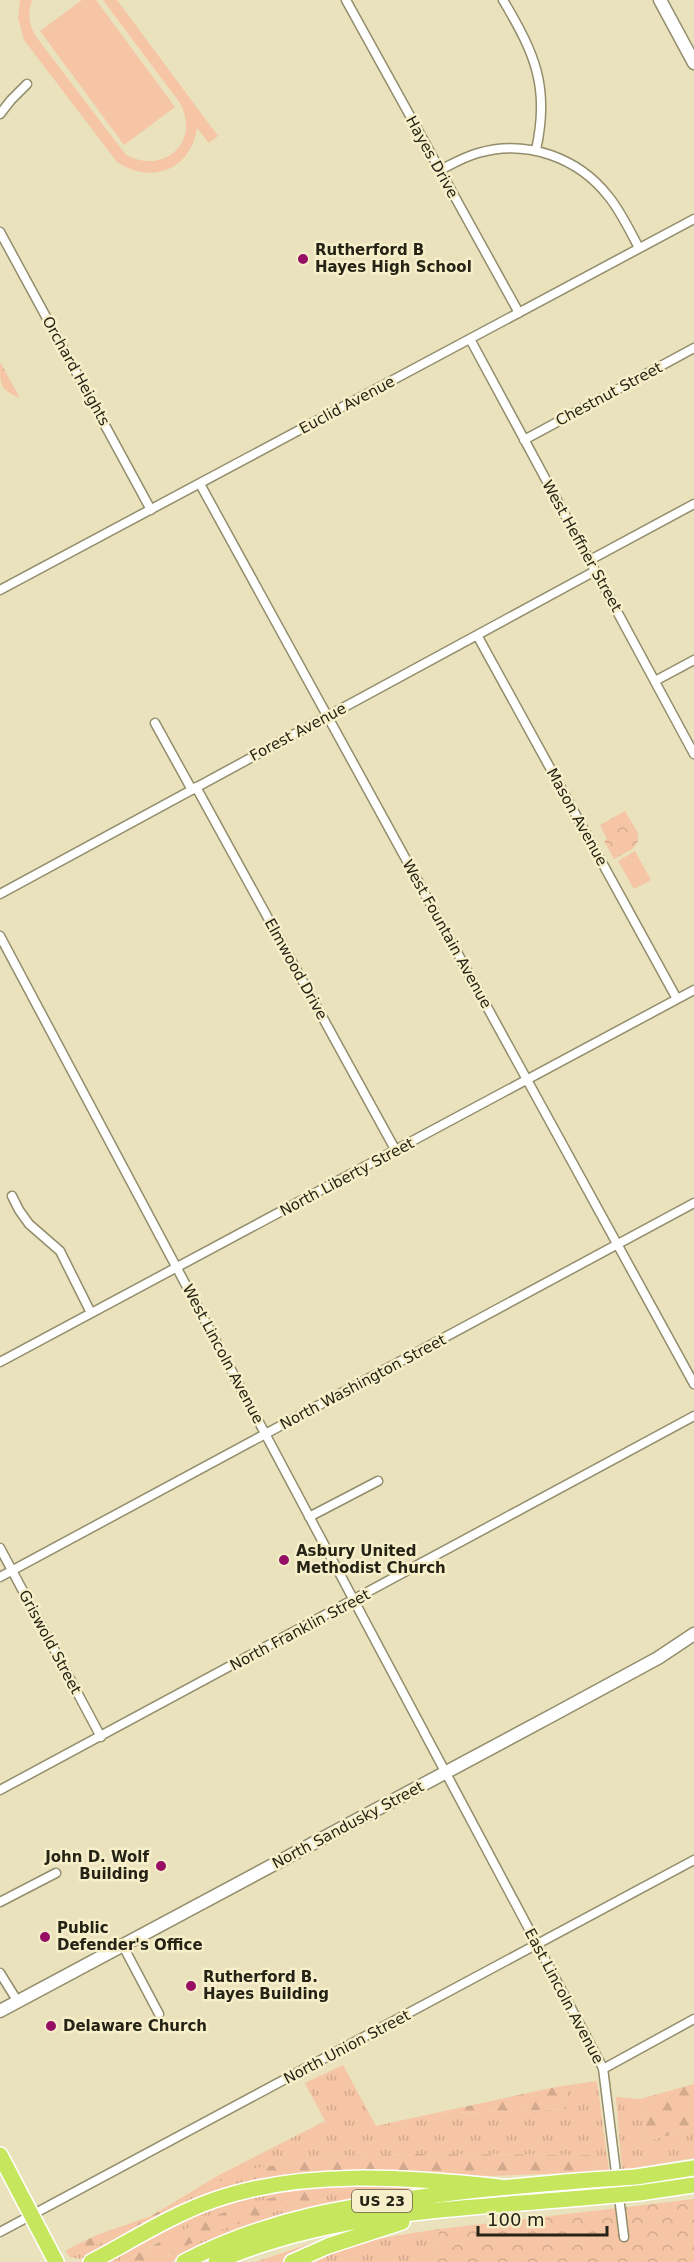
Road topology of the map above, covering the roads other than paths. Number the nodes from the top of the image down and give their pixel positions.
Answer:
1 (346, 0) edge
2 (502, 0) edge
3 (660, 0) edge
4 (694, 63) edge
5 (27, 84) dead end
6 (0, 114) edge
7 (536, 150) junction
8 (440, 170) junction
9 (694, 219) edge
10 (0, 232) edge
11 (639, 248) junction
12 (519, 313) junction
13 (470, 339) junction
14 (694, 348) edge
15 (524, 440) junction
16 (200, 484) junction
17 (694, 504) edge
18 (152, 510) junction
19 (590, 560) junction
20 (595, 571) junction
21 (0, 590) edge
22 (477, 635) junction
23 (694, 660) edge
24 (655, 681) junction
25 (327, 716) junction
26 (155, 723) dead end
27 (694, 753) edge
28 (194, 788) junction
29 (0, 894) edge
30 (0, 936) edge
31 (694, 990) edge
32 (677, 999) junction
33 (528, 1081) junction
34 (396, 1151) junction
35 (12, 1196) dead end
36 (694, 1203) edge
37 (617, 1244) junction
38 (177, 1268) junction
39 (91, 1313) junction
40 (0, 1362) edge
41 (694, 1384) edge
42 (694, 1416) edge
43 (265, 1434) junction
44 (378, 1480) dead end
45 (309, 1517) junction
46 (0, 1548) edge
47 (12, 1570) junction
48 (0, 1577) edge
49 (354, 1600) junction
50 (694, 1634) edge
51 (101, 1737) junction
52 (445, 1773) junction
53 (0, 1790) edge
54 (694, 1860) edge
55 (56, 1873) dead end
56 (0, 1902) edge
57 (537, 1945) junction
58 (123, 1946) junction
59 (0, 1973) edge
60 (18, 2002) junction
61 (0, 2011) edge
62 (159, 2014) dead end
63 (694, 2019) edge
64 (603, 2069) junction
65 (0, 2155) edge
66 (694, 2168) edge
67 (694, 2185) edge
68 (500, 2187) junction
69 (452, 2210) junction
70 (32, 2216) junction
71 (0, 2232) edge
72 (624, 2237) dead end
73 (56, 2262) edge
74 (91, 2262) edge
75 (184, 2262) edge
76 (216, 2262) edge
77 (292, 2262) edge

1 - 8 street, Hayes Drive
2 - 7 street
3 - 4 street
5 - 6 street
7 - 8 street
7 - 11 street
8 - 12 street, Hayes Drive
9 - 11 street, Euclid Avenue
10 - 18 street, Orchard Heights
11 - 12 street, Euclid Avenue
12 - 13 street, Euclid Avenue
13 - 15 street, West Heffner Street
13 - 16 street, Euclid Avenue
14 - 15 street, Chestnut Street
15 - 19 street, West Heffner Street
16 - 18 street, Euclid Avenue
16 - 25 street, West Fountain Avenue
17 - 19 street
18 - 21 street, Euclid Avenue
19 - 20 street, West Heffner Street
20 - 22 street, Forest Avenue
20 - 24 street, West Heffner Street
22 - 25 street, Forest Avenue
22 - 32 street, Mason Avenue
23 - 24 street
24 - 27 street, West Heffner Street
25 - 28 street, Forest Avenue
25 - 33 street, West Fountain Avenue
26 - 28 street, Elmwood Drive
28 - 29 street, Forest Avenue
28 - 34 street, Elmwood Drive
30 - 38 street, West Lincoln Avenue
31 - 32 street, North Liberty Street
32 - 33 street, North Liberty Street
33 - 34 street, North Liberty Street
33 - 37 street, West Fountain Avenue
34 - 38 street, North Liberty Street
35 - 39 street
36 - 37 street, North Washington Street
37 - 41 street, West Fountain Avenue
37 - 43 street, North Washington Street
38 - 39 street, North Liberty Street
38 - 43 street, West Lincoln Avenue
39 - 40 street, North Liberty Street
42 - 49 street, North Franklin Street
43 - 45 street, West Lincoln Avenue
43 - 47 street, North Washington Street
44 - 45 street
45 - 49 street, West Lincoln Avenue
46 - 47 street, Griswold Street
47 - 48 street, North Washington Street
47 - 51 street, Griswold Street
49 - 51 street, North Franklin Street
49 - 52 street, West Lincoln Avenue
50 - 52 street, North Sandusky Street
51 - 53 street, North Franklin Street
52 - 57 street, East Lincoln Avenue
52 - 58 street, North Sandusky Street
54 - 57 street, North Union Street
55 - 56 street
57 - 64 street, East Lincoln Avenue
57 - 70 street, North Union Street
58 - 60 street, North Sandusky Street
58 - 62 street
59 - 60 street
60 - 61 street, North Sandusky Street
63 - 64 street
64 - 72 street, East Lincoln Avenue
65 - 70 highway
66 - 68 highway, US 23, bridge
67 - 69 highway, US 23, bridge
68 - 74 highway
68 - 75 highway, US 23
69 - 76 highway, US 23
69 - 77 highway
70 - 71 street, North Union Street
70 - 73 highway

